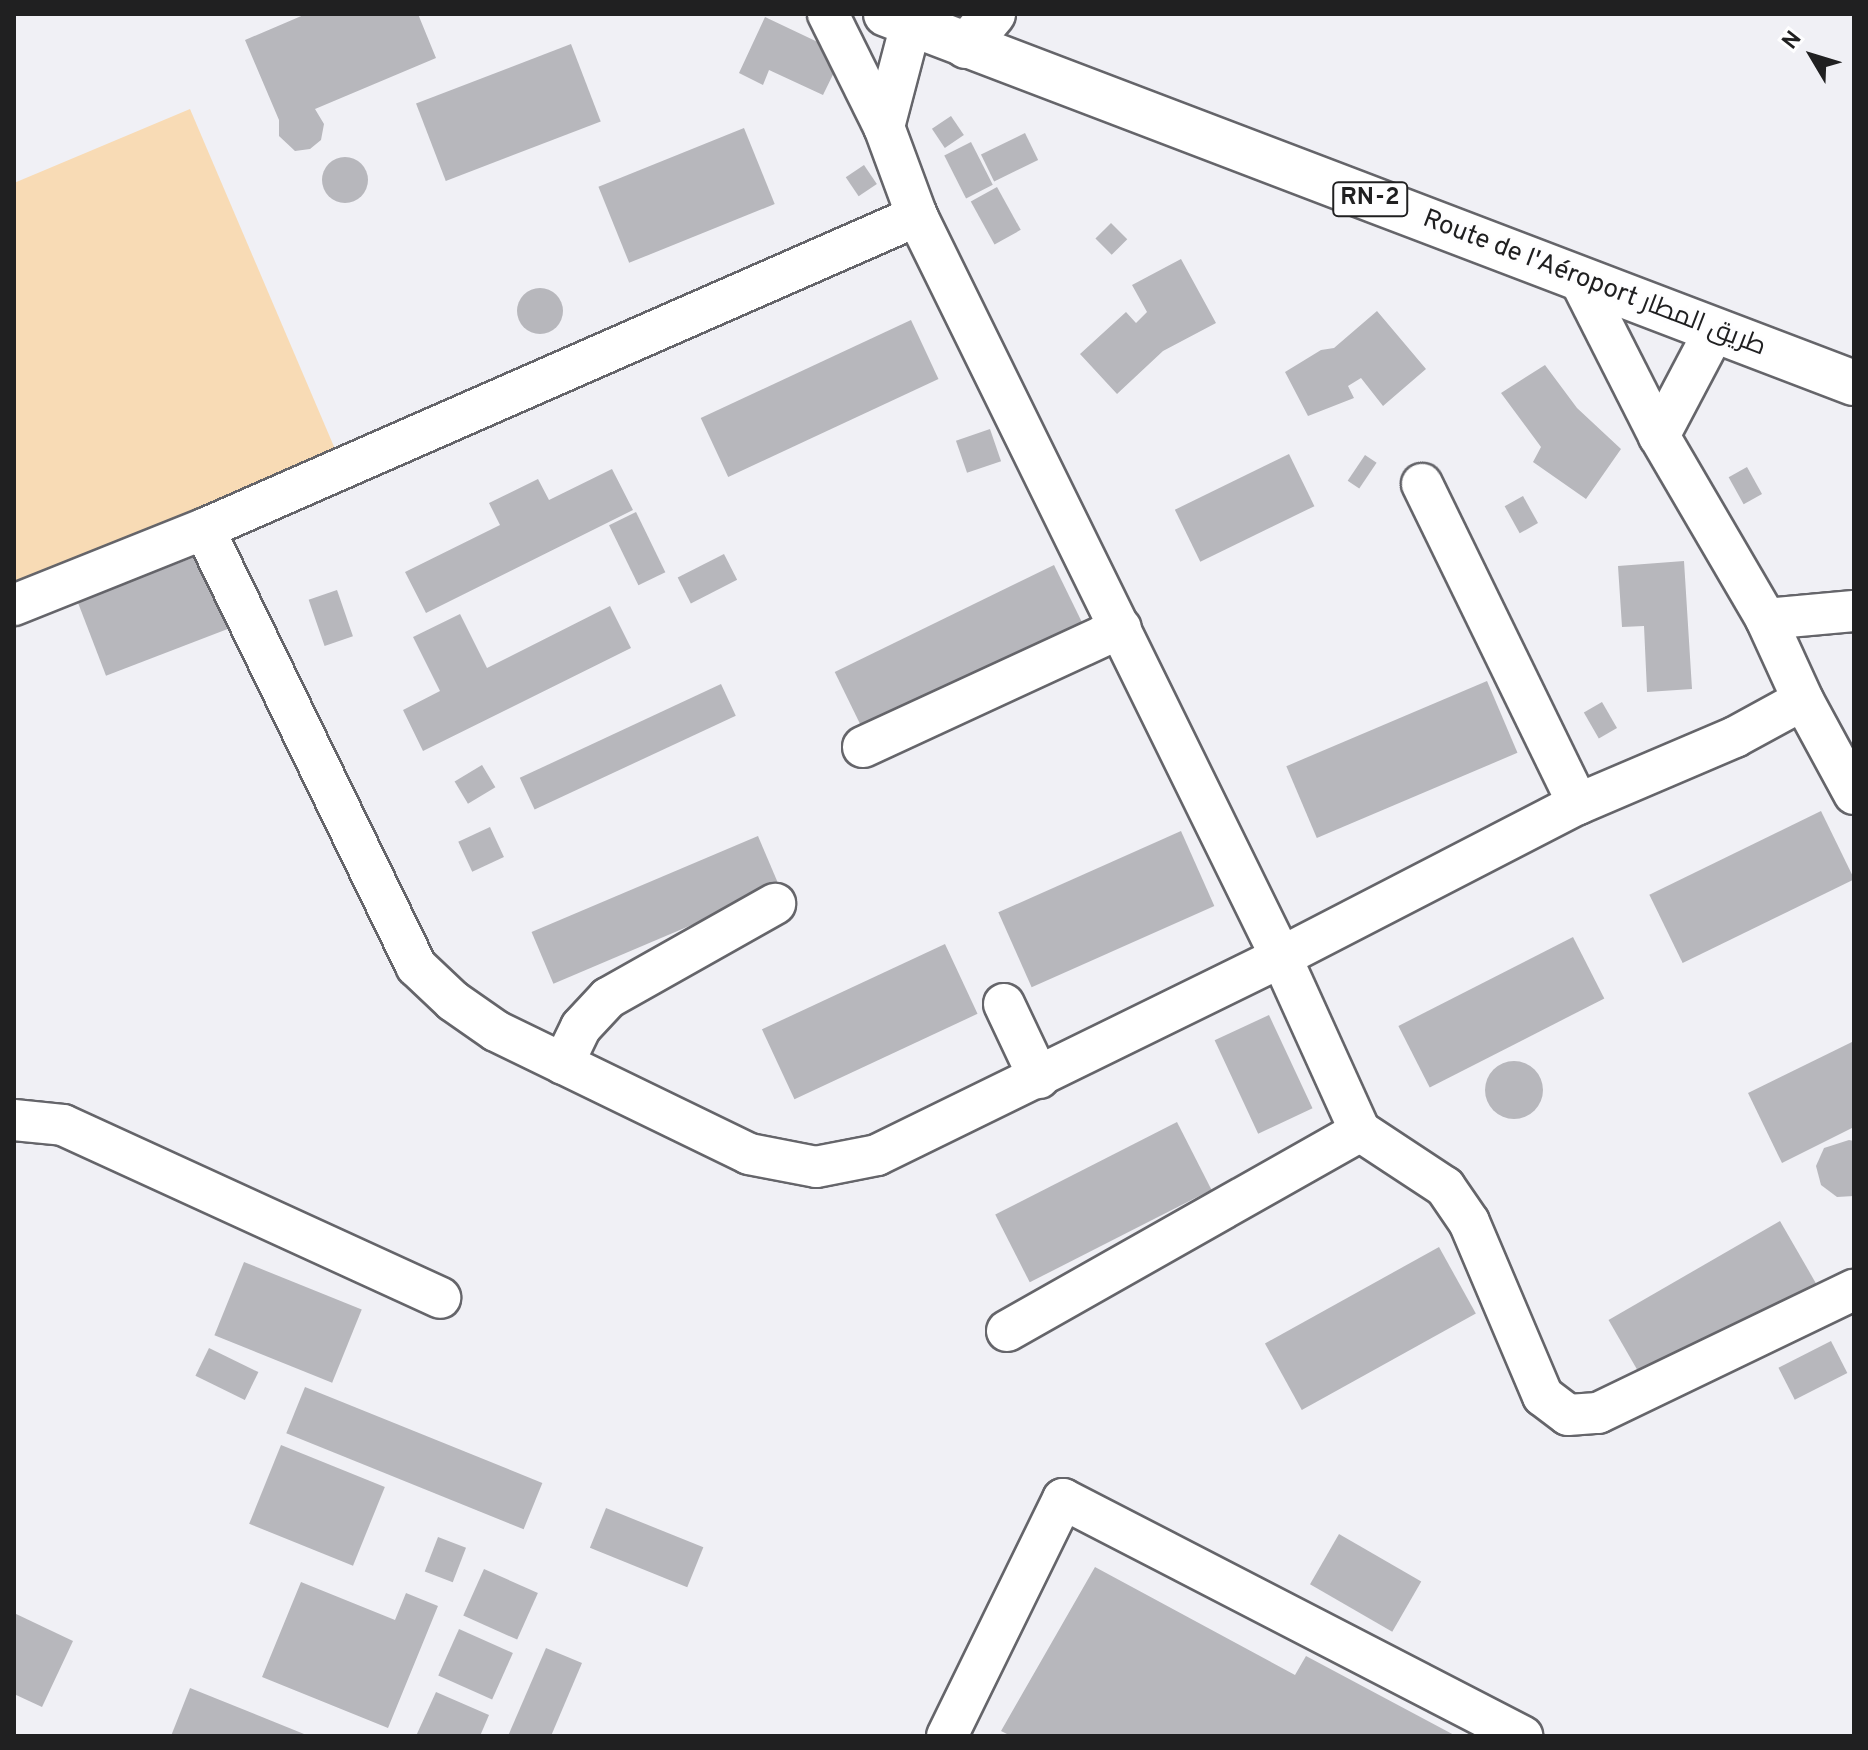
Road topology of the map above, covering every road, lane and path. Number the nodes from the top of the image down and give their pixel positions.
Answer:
1 (828, 14) edge
2 (906, 17) edge
3 (980, 30) edge
4 (884, 127) junction
5 (917, 216) junction
6 (1579, 278) junction
7 (1715, 330) junction
8 (1854, 383) edge
9 (1659, 436) junction
10 (1422, 484) dead end
11 (204, 529) junction
12 (14, 605) edge
13 (1854, 611) edge
14 (1766, 619) junction
15 (1121, 628) junction
16 (1803, 700) junction
17 (863, 747) dead end
18 (1854, 794) edge
19 (1578, 804) junction
20 (775, 904) dead end
21 (1281, 957) junction
22 (1004, 1004) dead end
23 (563, 1064) junction
24 (1039, 1078) junction
25 (14, 1120) edge
26 (1360, 1131) junction
27 (1854, 1290) edge
28 (440, 1298) dead end
29 (1007, 1331) dead end
30 (947, 1736) edge
31 (1522, 1736) edge

1 - 4 lane
2 - 3 main road, Route de l'Aéroport طريق المطار / RN-2
2 - 4 lane
3 - 6 main road, Route de l'Aéroport طريق المطار / RN-2
4 - 5 lane
5 - 11 lane
5 - 15 lane
6 - 7 main road, Route de l'Aéroport طريق المطار / RN-2
6 - 9 lane
7 - 8 main road, Route de l'Aéroport طريق المطار / RN-2
7 - 9 lane
9 - 14 lane
10 - 19 lane
11 - 12 lane
11 - 23 lane
13 - 14 lane
14 - 16 lane
15 - 17 lane
15 - 21 lane
16 - 18 lane
16 - 19 lane
19 - 21 lane
20 - 23 lane
21 - 24 lane
21 - 26 lane
22 - 24 lane
23 - 24 lane
25 - 28 lane
26 - 27 lane
26 - 29 lane
30 - 31 lane

